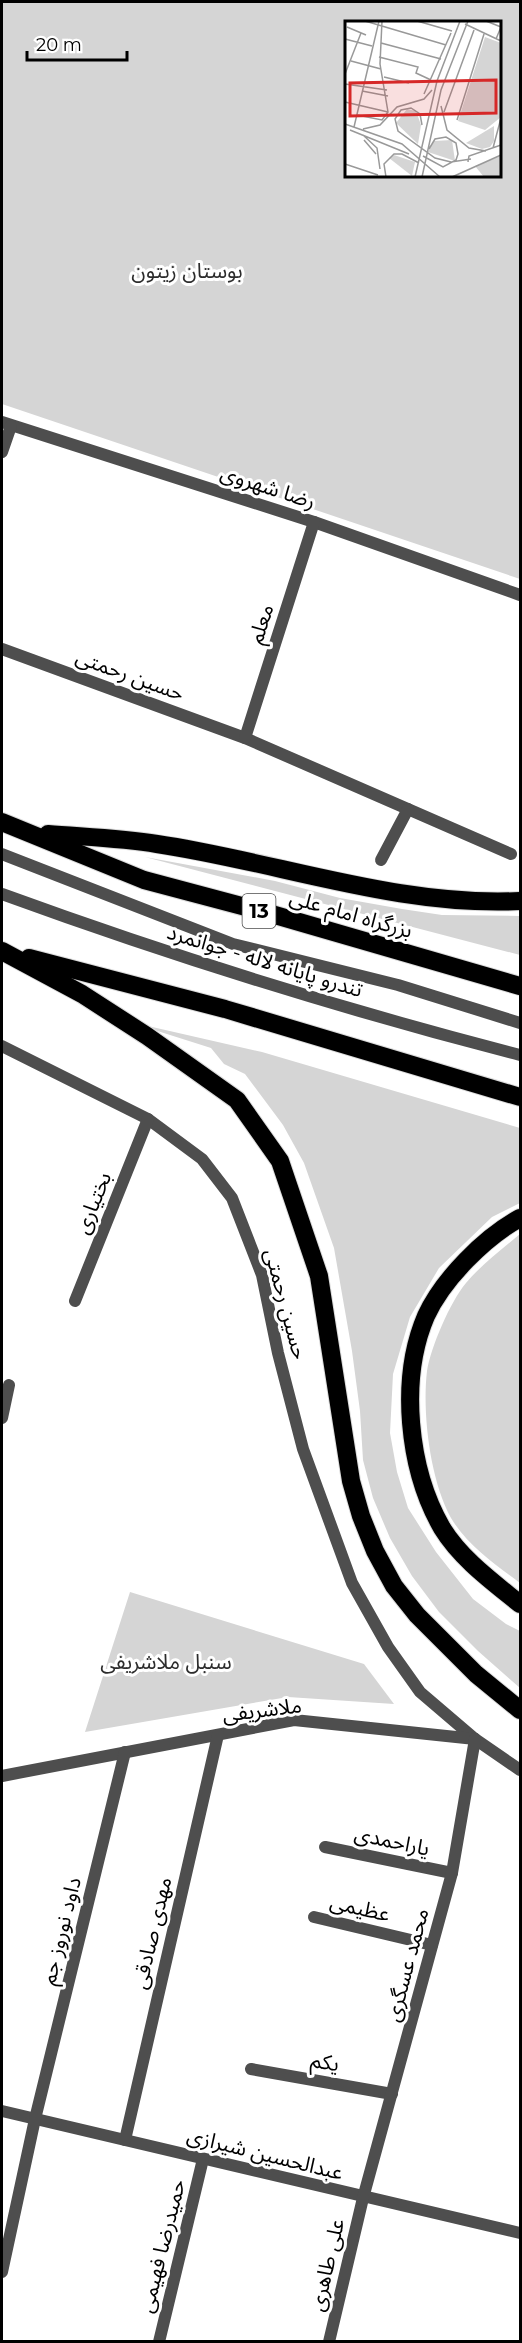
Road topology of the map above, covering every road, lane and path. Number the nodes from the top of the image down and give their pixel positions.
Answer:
1 (6, 424) edge
2 (2, 452) edge
3 (314, 522) junction
4 (520, 595) edge
5 (2, 649) edge
6 (245, 738) junction
7 (408, 809) junction
8 (2, 822) edge
9 (32, 833) junction
10 (2, 854) edge
11 (511, 854) dead end
12 (381, 860) dead end
13 (2, 894) edge
14 (520, 901) edge
15 (2, 951) edge
16 (520, 986) edge
17 (520, 1023) edge
18 (2, 1046) edge
19 (520, 1055) edge
20 (520, 1098) edge
21 (148, 1119) junction
22 (520, 1218) edge
23 (75, 1301) dead end
24 (9, 1385) dead end
25 (2, 1418) edge
26 (520, 1604) edge
27 (520, 1710) edge
28 (218, 1735) junction
29 (475, 1739) junction
30 (125, 1752) junction
31 (520, 1770) edge
32 (2, 1776) edge
33 (325, 1847) dead end
34 (452, 1873) junction
35 (314, 1917) dead end
36 (432, 1945) junction
37 (251, 2069) dead end
38 (392, 2094) junction
39 (2, 2111) edge
40 (35, 2119) junction
41 (125, 2140) junction
42 (203, 2159) junction
43 (363, 2198) junction
44 (520, 2234) edge
45 (2, 2272) edge
46 (159, 2342) edge
47 (329, 2342) edge

1 - 2 street
1 - 3 street, رضا شهروی
3 - 4 street, رضا شهروی
3 - 6 street, معلم
5 - 6 street, حسین رحمتی
6 - 7 street, حسین رحمتی
7 - 11 street, حسین رحمتی
7 - 12 street
8 - 9 highway, بزرگراه امام علی / 13
9 - 14 highway
9 - 16 highway, بزرگراه امام علی / 13
10 - 17 street
13 - 19 street, تندرو پایانه لاله - جوانمرد
15 - 20 highway
15 - 27 highway
18 - 21 street, حسین رحمتی
21 - 23 street, بختیاری
21 - 29 street, حسین رحمتی
22 - 26 highway
24 - 25 street
28 - 29 street, ملاشریفی
28 - 30 street, ملاشریفی
28 - 41 street, مهدی صادقی
29 - 31 street, ملاشریفی
29 - 34 street, محمد عسگری
30 - 32 street, ملاشریفی
30 - 40 street, داود نوروز جم
33 - 34 street, یاراحمدی
34 - 36 street, محمد عسگری
35 - 36 street, عظیمی
36 - 38 street, محمد عسگری
37 - 38 street, یکم
38 - 43 street, محمد عسگری
39 - 40 street, عبدالحسین شیرازی
40 - 41 street, عبدالحسین شیرازی
40 - 45 street, داود نوروز جم
41 - 42 street, عبدالحسین شیرازی
42 - 43 street, عبدالحسین شیرازی
42 - 46 street, حمیدرضا فهیمی
43 - 44 street, عبدالحسین شیرازی
43 - 47 street, علی طاهری

